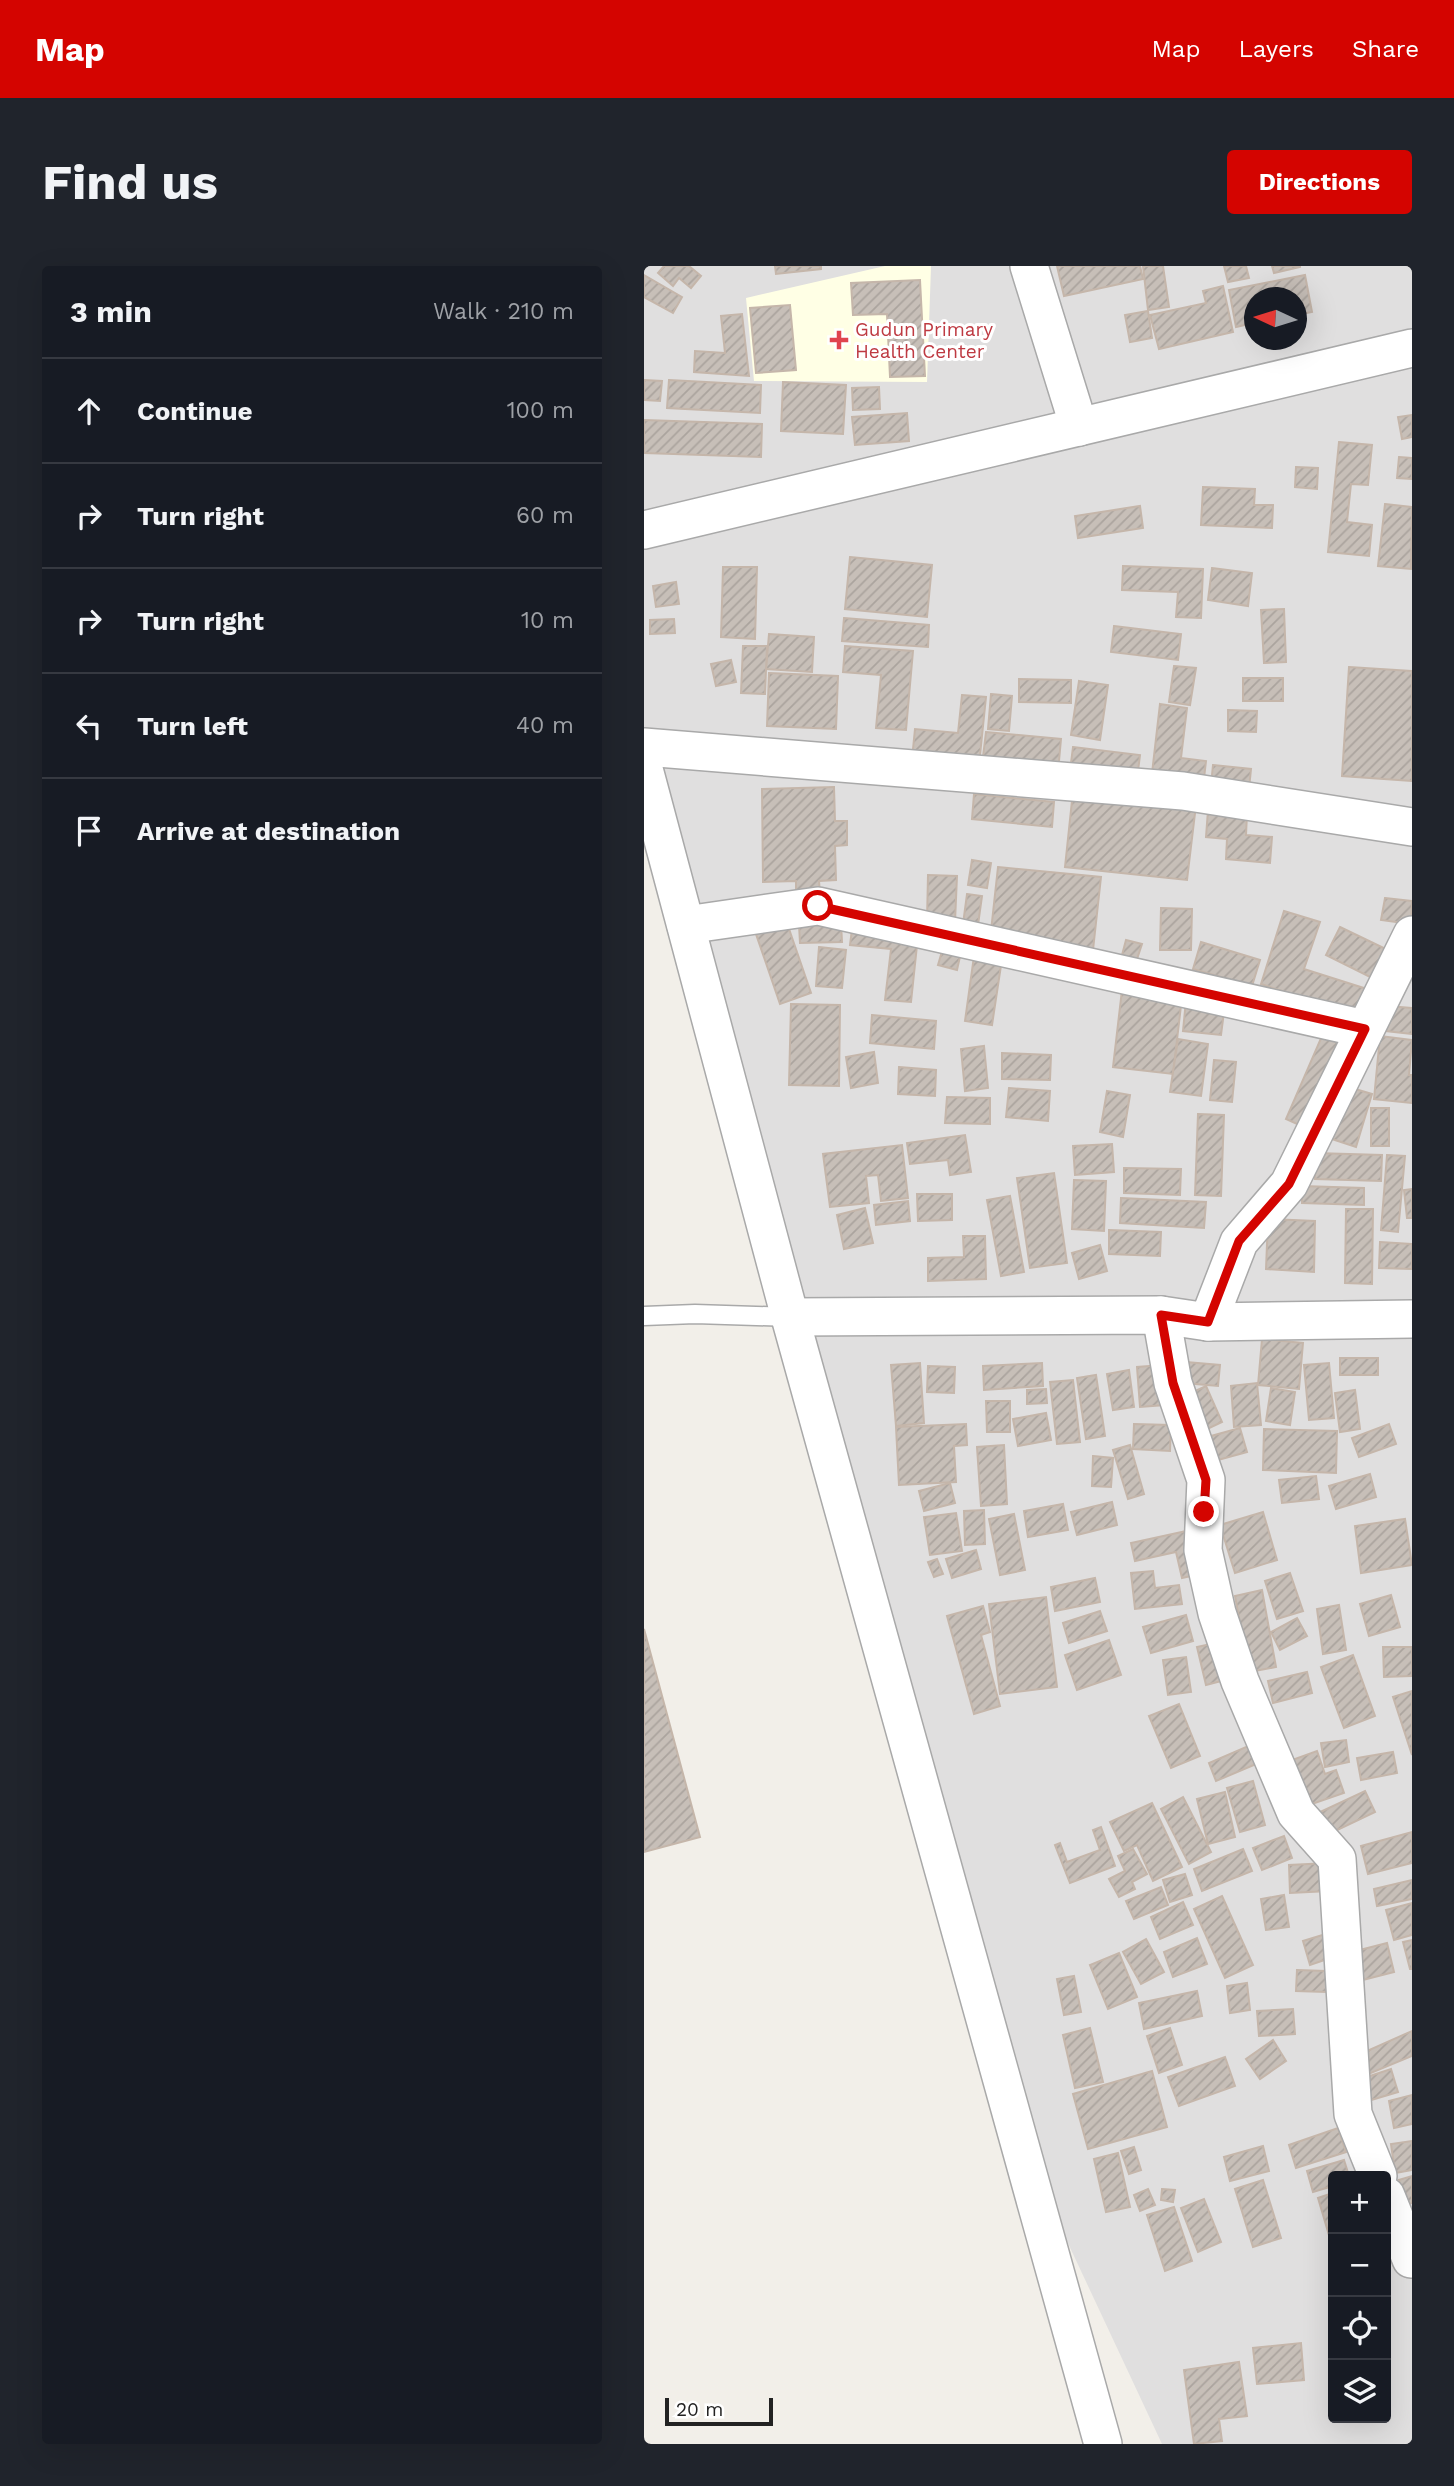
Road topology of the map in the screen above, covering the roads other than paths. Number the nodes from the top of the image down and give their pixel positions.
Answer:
1 (1029, 266) edge
2 (1412, 348) edge
3 (1079, 427) junction
4 (644, 530) edge
5 (644, 747) edge
6 (644, 769) edge
7 (1412, 827) edge
8 (686, 925) junction
9 (1412, 934) edge
10 (1365, 1029) junction
11 (1161, 1315) junction
12 (644, 1316) edge
13 (790, 1317) junction
14 (1412, 1319) edge
15 (1208, 1322) junction
16 (1376, 2171) edge
17 (1391, 2209) edge
18 (1411, 2259) edge
19 (1103, 2444) edge

1 - 3 street
2 - 3 street
3 - 4 street
5 - 7 street
6 - 8 street
8 - 10 street
8 - 13 street
9 - 10 street
10 - 15 street
11 - 13 street
11 - 15 street
11 - 16 street
12 - 13 lane
13 - 19 street
14 - 15 street
17 - 18 street

